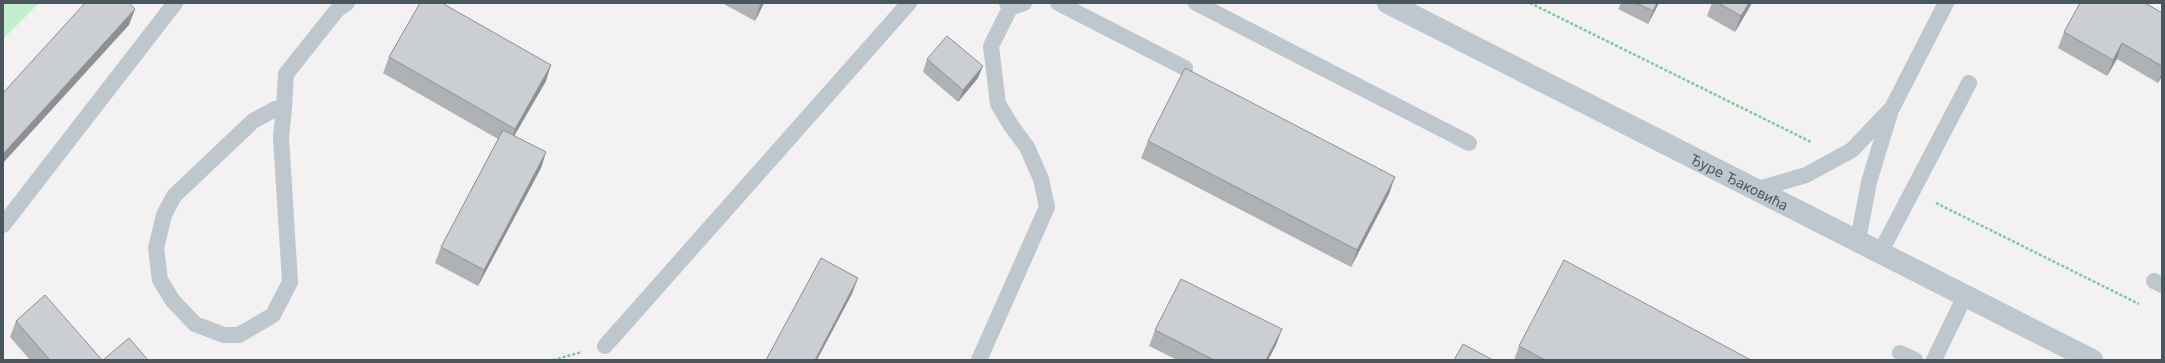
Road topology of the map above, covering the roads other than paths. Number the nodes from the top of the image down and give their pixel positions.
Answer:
1 (174, 3) edge
2 (909, 3) edge
3 (1058, 3) edge
4 (1196, 3) edge
5 (1388, 3) edge
6 (1946, 3) edge
7 (337, 5) edge
8 (1014, 5) edge
9 (1185, 68) edge
10 (1969, 83) dead end
11 (284, 108) junction
12 (1891, 110) junction
13 (1469, 143) dead end
14 (1755, 190) junction
15 (3, 225) edge
16 (1858, 240) junction
17 (1880, 253) junction
18 (1965, 296) junction
19 (605, 346) dead end
20 (1900, 353) dead end
21 (979, 360) edge
22 (1915, 360) edge
23 (1934, 360) edge
24 (2092, 360) edge

1 - 15 lane
2 - 19 lane
3 - 9 lane
4 - 13 lane
5 - 14 street, Ђуре Ђаковића
6 - 12 lane
7 - 11 lane
8 - 21 lane
10 - 17 lane
11 - 11 lane
12 - 14 lane
12 - 16 lane
14 - 16 street, Ђуре Ђаковића
16 - 17 street, Ђуре Ђаковића
17 - 18 street, Ђуре Ђаковића
18 - 23 lane
18 - 24 street, Ђуре Ђаковића
20 - 22 lane

